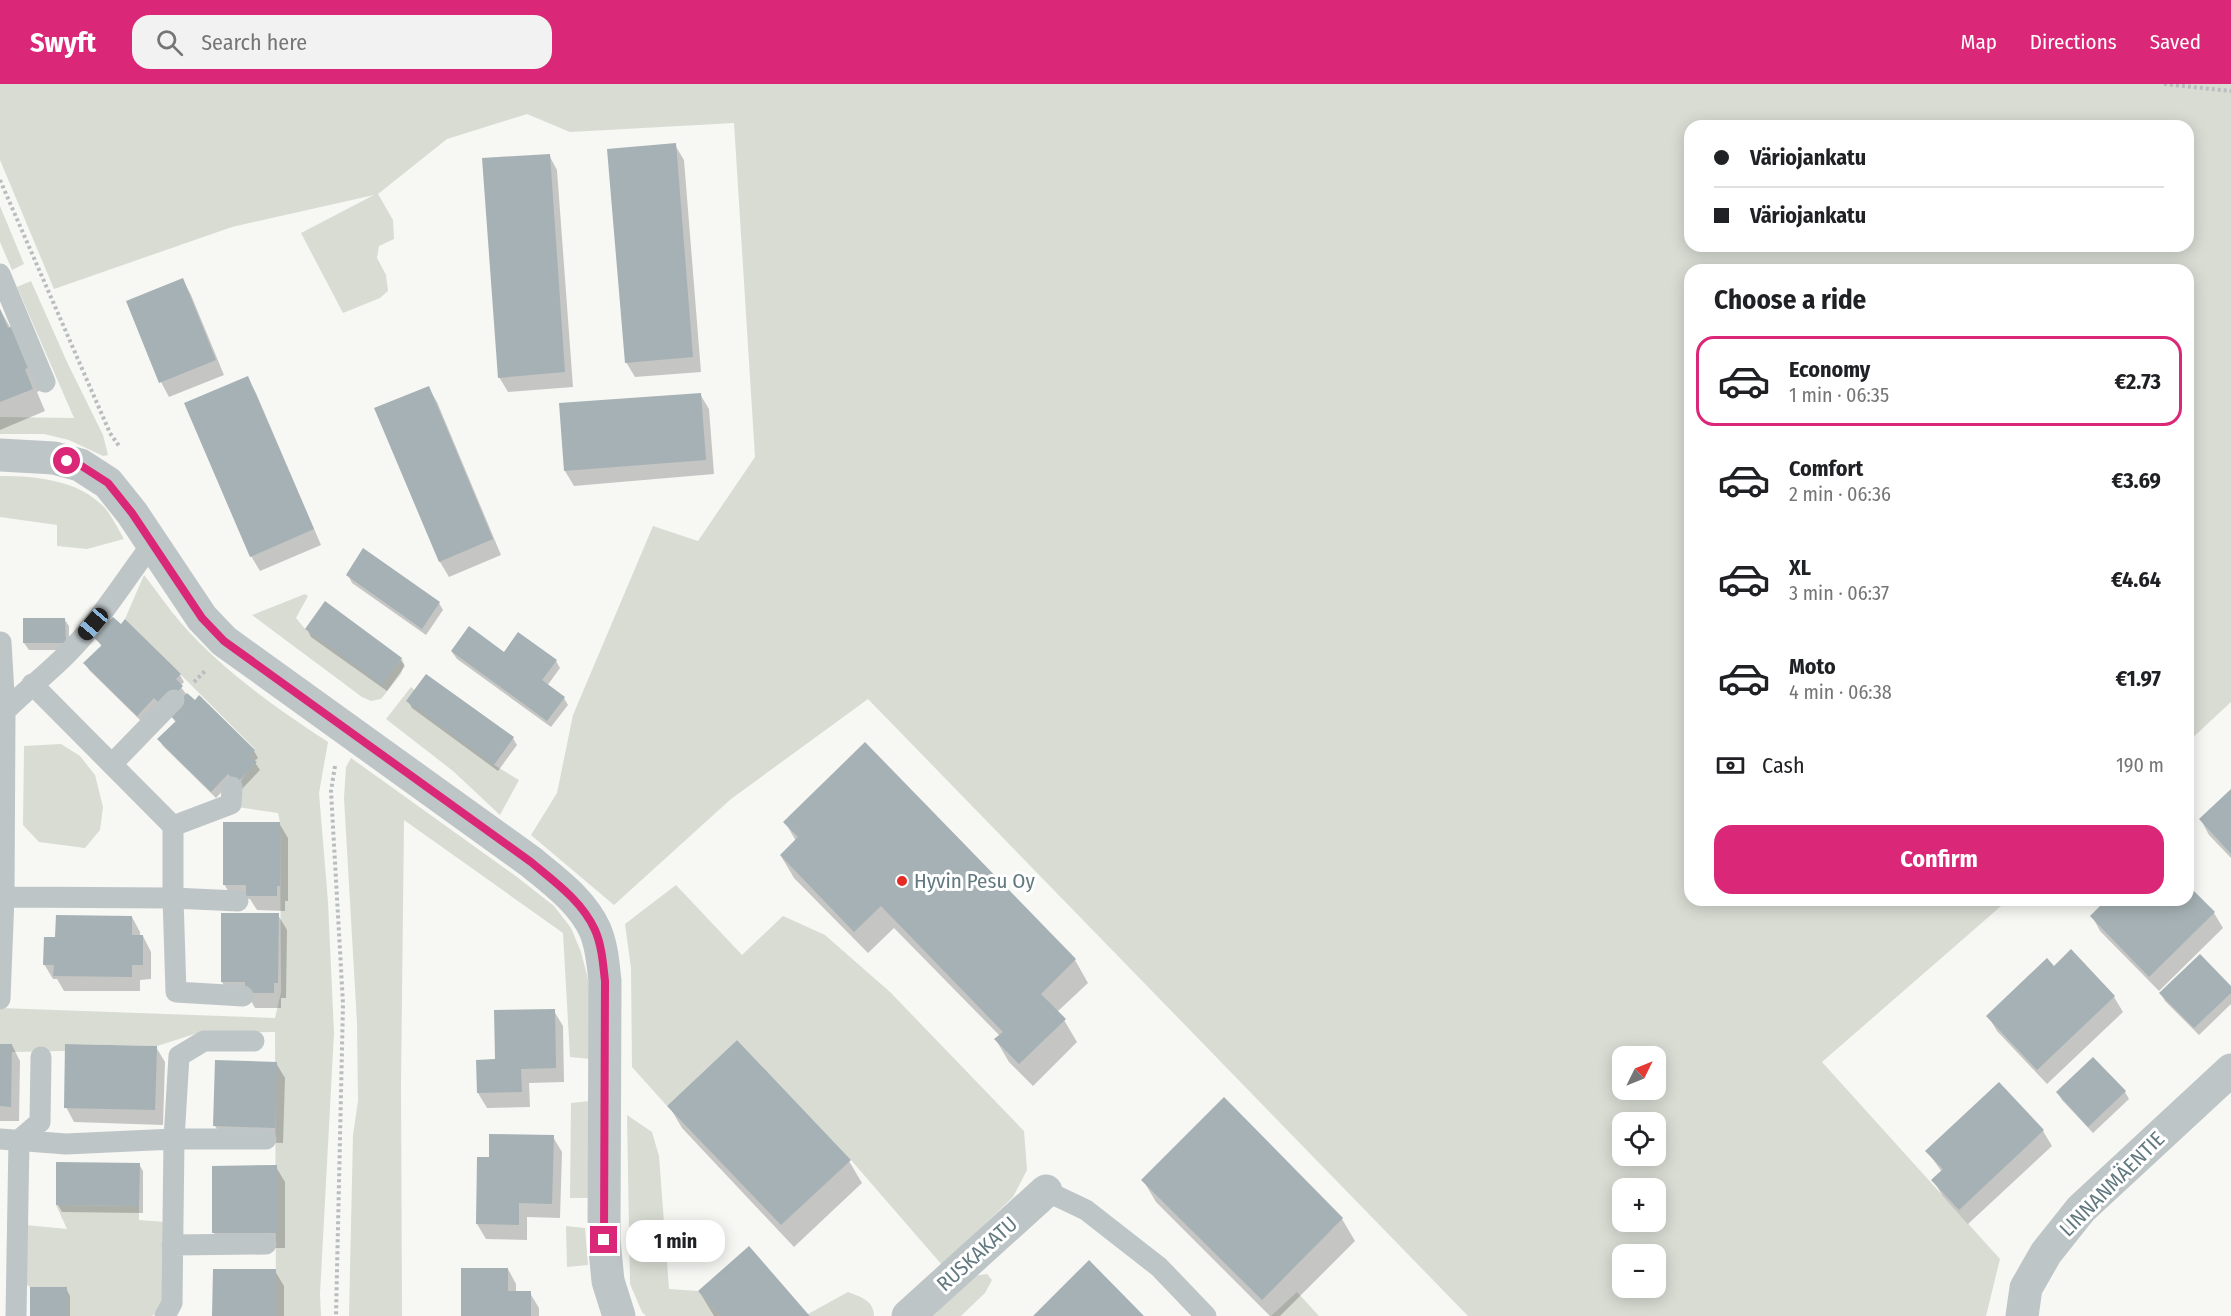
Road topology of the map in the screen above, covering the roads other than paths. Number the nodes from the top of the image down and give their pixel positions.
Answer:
1 (0, 274) edge
2 (45, 382) dead end
3 (0, 455) edge
4 (152, 544) junction
5 (2, 642) dead end
6 (32, 684) junction
7 (174, 700) road end
8 (5, 711) junction
9 (112, 764) junction
10 (232, 787) dead end
11 (174, 826) junction
12 (4, 897) junction
13 (173, 898) junction
14 (238, 901) dead end
15 (243, 996) dead end
16 (0, 999) edge
17 (254, 1041) dead end
18 (41, 1057) dead end
19 (2231, 1071) edge
20 (174, 1139) junction
21 (266, 1139) dead end
22 (10, 1140) edge
23 (1046, 1191) joint
24 (9, 1240) edge
25 (266, 1244) dead end
26 (172, 1245) junction
27 (16, 1316) edge
28 (165, 1316) edge
29 (618, 1316) edge
30 (908, 1316) edge
31 (1206, 1316) edge
32 (2022, 1316) edge

1 - 2 lane
3 - 4 street
4 - 6 lane
4 - 29 street
5 - 8 lane
6 - 8 lane
6 - 9 lane
7 - 9 lane
8 - 12 lane
9 - 11 lane
10 - 11 lane
11 - 13 lane
12 - 13 lane
12 - 16 lane
13 - 14 lane
13 - 15 lane
17 - 20 lane
18 - 22 lane
19 - 32 street, LINNANMÄENTIE
20 - 21 lane
20 - 22 lane
20 - 26 lane
22 - 24 lane
23 - 30 street, RUSKAKATU
23 - 31 lane
24 - 27 lane
25 - 26 lane
26 - 28 lane

